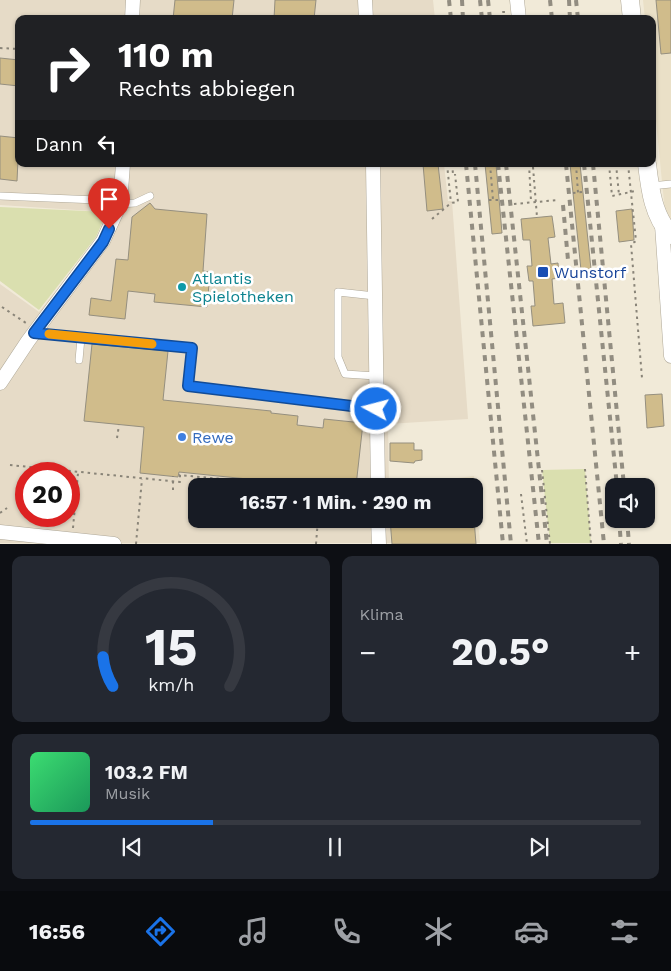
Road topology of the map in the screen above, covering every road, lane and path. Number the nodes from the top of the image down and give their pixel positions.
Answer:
1 (133, 0) edge
2 (365, 0) edge
3 (517, 0) edge
4 (630, 0) edge
5 (503, 12) dead end
6 (132, 15) edge
7 (366, 15) edge
8 (503, 15) edge
9 (519, 15) edge
10 (632, 15) edge
11 (0, 48) edge
12 (15, 49) edge
13 (123, 167) edge
14 (373, 167) edge
15 (447, 167) edge
16 (453, 167) edge
17 (490, 167) edge
18 (494, 167) edge
19 (528, 167) edge
20 (533, 167) dead end
21 (576, 167) edge
22 (609, 167) edge
23 (616, 167) edge
24 (628, 167) edge
25 (647, 167) edge
26 (495, 170) dead end
27 (671, 184) edge
28 (649, 186) junction
29 (583, 192) dead end
30 (573, 193) dead end
31 (578, 193) junction
32 (630, 193) junction
33 (619, 195) junction
34 (0, 196) edge
35 (150, 196) dead end
36 (98, 200) dead end
37 (489, 200) dead end
38 (493, 200) junction
39 (499, 200) dead end
40 (558, 200) dead end
41 (531, 202) junction
42 (536, 202) junction
43 (451, 203) junction
44 (120, 204) junction
45 (514, 204) dead end
46 (537, 217) dead end
47 (432, 219) dead end
48 (668, 228) edge
49 (376, 296) junction
50 (2, 306) dead end
51 (35, 331) junction
52 (81, 338) junction
53 (671, 356) edge
54 (79, 360) dead end
55 (376, 376) junction
56 (642, 378) dead end
57 (0, 383) edge
58 (376, 409) junction
59 (119, 425) dead end
60 (117, 438) dead end
61 (10, 465) dead end
62 (15, 466) edge
63 (585, 469) dead end
64 (542, 470) dead end
65 (80, 473) edge
66 (173, 476) dead end
67 (142, 478) junction
68 (214, 478) edge
69 (378, 478) edge
70 (173, 482) junction
71 (173, 490) dead end
72 (521, 494) dead end
73 (7, 508) dead end
74 (0, 513) edge
75 (73, 527) edge
76 (317, 528) edge
77 (378, 528) edge
78 (0, 532) edge
79 (72, 539) junction
80 (114, 544) edge
81 (136, 544) edge
82 (316, 544) edge
83 (379, 544) edge
84 (527, 544) edge
85 (550, 544) edge
86 (591, 544) edge

1 - 6 street
2 - 7 street
3 - 9 street
4 - 10 street
5 - 8 path
11 - 12 path
13 - 44 street
14 - 49 street
15 - 43 path
16 - 43 path
17 - 38 path
18 - 26 path
19 - 41 path
20 - 42 path
21 - 31 path
22 - 33 path
23 - 33 path
24 - 32 path
25 - 28 street
27 - 28 lane
28 - 32 path
28 - 48 street
29 - 31 path
30 - 31 path
32 - 33 path
32 - 56 path
34 - 36 lane
35 - 44 lane
37 - 38 path
38 - 39 path
40 - 42 path
41 - 42 path
41 - 45 path
42 - 46 path
43 - 47 path
44 - 51 street
48 - 53 street
49 - 55 street
49 - 55 lane
50 - 51 path
51 - 52 lane
51 - 57 street
52 - 54 lane
52 - 58 lane
55 - 58 street
58 - 69 street
59 - 60 path
61 - 62 path
63 - 86 path
64 - 85 path
65 - 67 path
66 - 70 path
67 - 70 path
67 - 81 path
68 - 70 path
70 - 71 path
72 - 84 path
73 - 74 path
75 - 79 path
76 - 82 path
77 - 83 street
78 - 79 street
79 - 80 street

